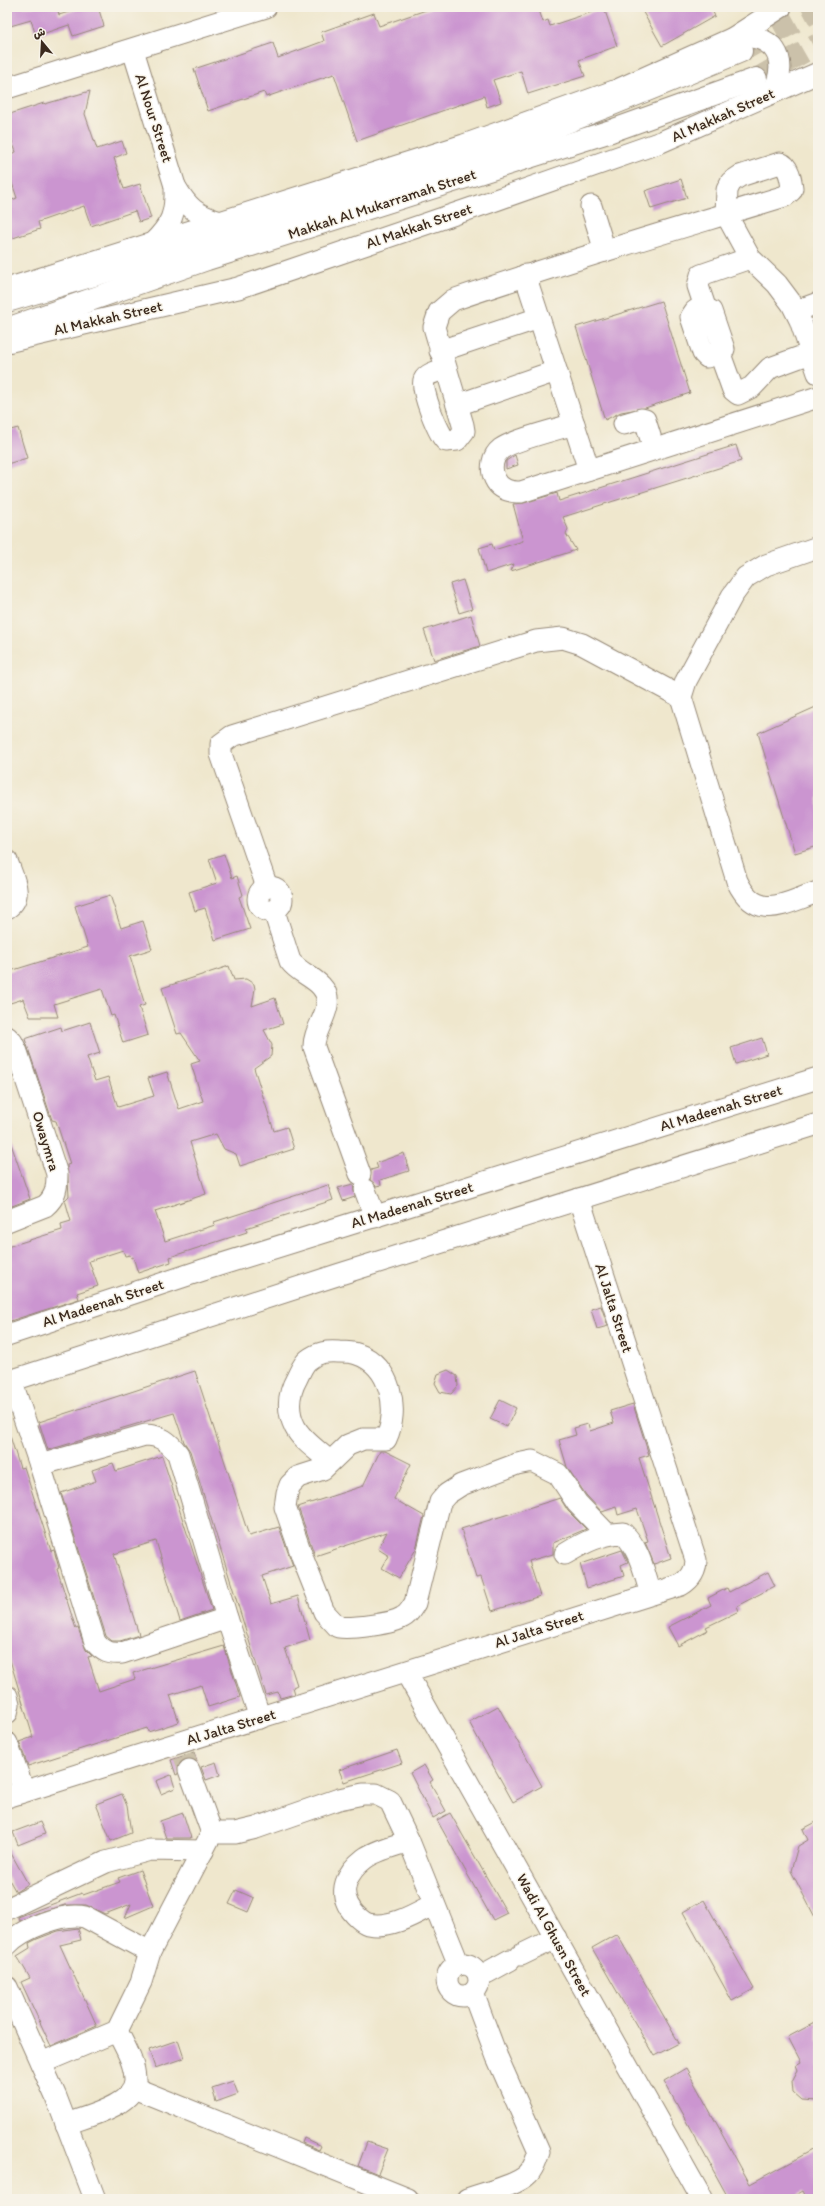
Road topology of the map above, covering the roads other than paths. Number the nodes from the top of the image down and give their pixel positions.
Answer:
1 (266, 7) edge
2 (782, 7) edge
3 (737, 44) junction
4 (132, 50) junction
5 (818, 73) edge
6 (764, 86) junction
7 (7, 88) edge
8 (175, 186) junction
9 (591, 206) dead end
10 (221, 222) junction
11 (152, 244) junction
12 (605, 251) junction
13 (750, 258) junction
14 (525, 275) junction
15 (7, 289) edge
16 (7, 301) edge
17 (818, 303) edge
18 (796, 311) junction
19 (539, 318) junction
20 (7, 329) edge
21 (7, 342) edge
22 (811, 353) junction
23 (443, 360) junction
24 (556, 371) junction
25 (818, 373) edge
26 (818, 397) edge
27 (457, 405) junction
28 (574, 424) junction
29 (624, 424) dead end
30 (654, 449) junction
31 (589, 470) junction
32 (818, 547) edge
33 (681, 697) junction
34 (7, 861) edge
35 (818, 892) edge
36 (7, 908) edge
37 (7, 1037) edge
38 (818, 1078) edge
39 (818, 1124) edge
40 (579, 1199) junction
41 (375, 1217) junction
42 (7, 1221) edge
43 (7, 1336) edge
44 (9, 1381) edge
45 (330, 1462) junction
46 (40, 1465) junction
47 (606, 1534) junction
48 (565, 1554) dead end
49 (651, 1594) junction
50 (227, 1618) junction
51 (406, 1672) junction
52 (7, 1696) edge
53 (7, 1713) edge
54 (260, 1718) junction
55 (7, 1743) edge
56 (185, 1756) junction
57 (16, 1794) edge
58 (207, 1842) junction
59 (409, 1842) junction
60 (434, 1904) junction
61 (7, 1909) edge
62 (556, 1938) junction
63 (7, 1945) edge
64 (150, 1952) junction
65 (459, 1965) junction
66 (476, 1985) junction
67 (7, 1987) edge
68 (117, 2032) junction
69 (41, 2063) junction
70 (134, 2088) junction
71 (66, 2124) junction
72 (95, 2199) edge
73 (408, 2199) edge
74 (467, 2199) edge
75 (702, 2199) edge

1 - 4 street
2 - 3 street
3 - 6 street
3 - 10 street
3 - 16 main road, Makkah Al Mukarramah Street
4 - 7 street
4 - 8 street, Al Nour Street
5 - 6 street, Al Makkah Street
6 - 20 main road, Makkah Al Mukarramah Street
6 - 21 street, Al Makkah Street
8 - 10 street, Al Nour Street
8 - 11 street, Al Nour Street
9 - 12 street
10 - 11 street
11 - 15 street
12 - 13 street
12 - 14 street
13 - 18 street
13 - 22 street
14 - 19 street
14 - 23 street
17 - 18 street
18 - 22 street
19 - 23 street
19 - 24 street
22 - 25 street
23 - 27 street
23 - 27 street
24 - 27 street
24 - 28 street
26 - 30 street
28 - 31 street
28 - 31 street
29 - 30 street
30 - 31 street
32 - 33 street
33 - 35 street
33 - 41 street
34 - 36 street
37 - 42 street, Owaymra
38 - 41 street, Al Madeenah Street
39 - 40 street
40 - 44 street
40 - 49 street, Al Jalta Street
41 - 43 street, Al Madeenah Street
44 - 46 street
45 - 45 street
45 - 47 street
46 - 50 street
46 - 50 street
47 - 48 street
47 - 49 street
49 - 51 street, Al Jalta Street
50 - 54 street
51 - 54 street, Al Jalta Street
51 - 62 street, Wadi Al Ghusn Street
52 - 53 street
54 - 56 street, Al Jalta Street
55 - 57 street
56 - 57 street, Al Jalta Street
56 - 58 street
58 - 59 street
58 - 61 street
58 - 64 street
59 - 60 street
59 - 60 street
60 - 65 street
62 - 66 street
62 - 75 street, Wadi Al Ghusn Street
63 - 64 street
64 - 68 street
65 - 66 street
65 - 66 street
66 - 74 street
67 - 69 street
68 - 69 street
68 - 70 street
69 - 71 street
70 - 71 street
70 - 73 street
71 - 72 street

